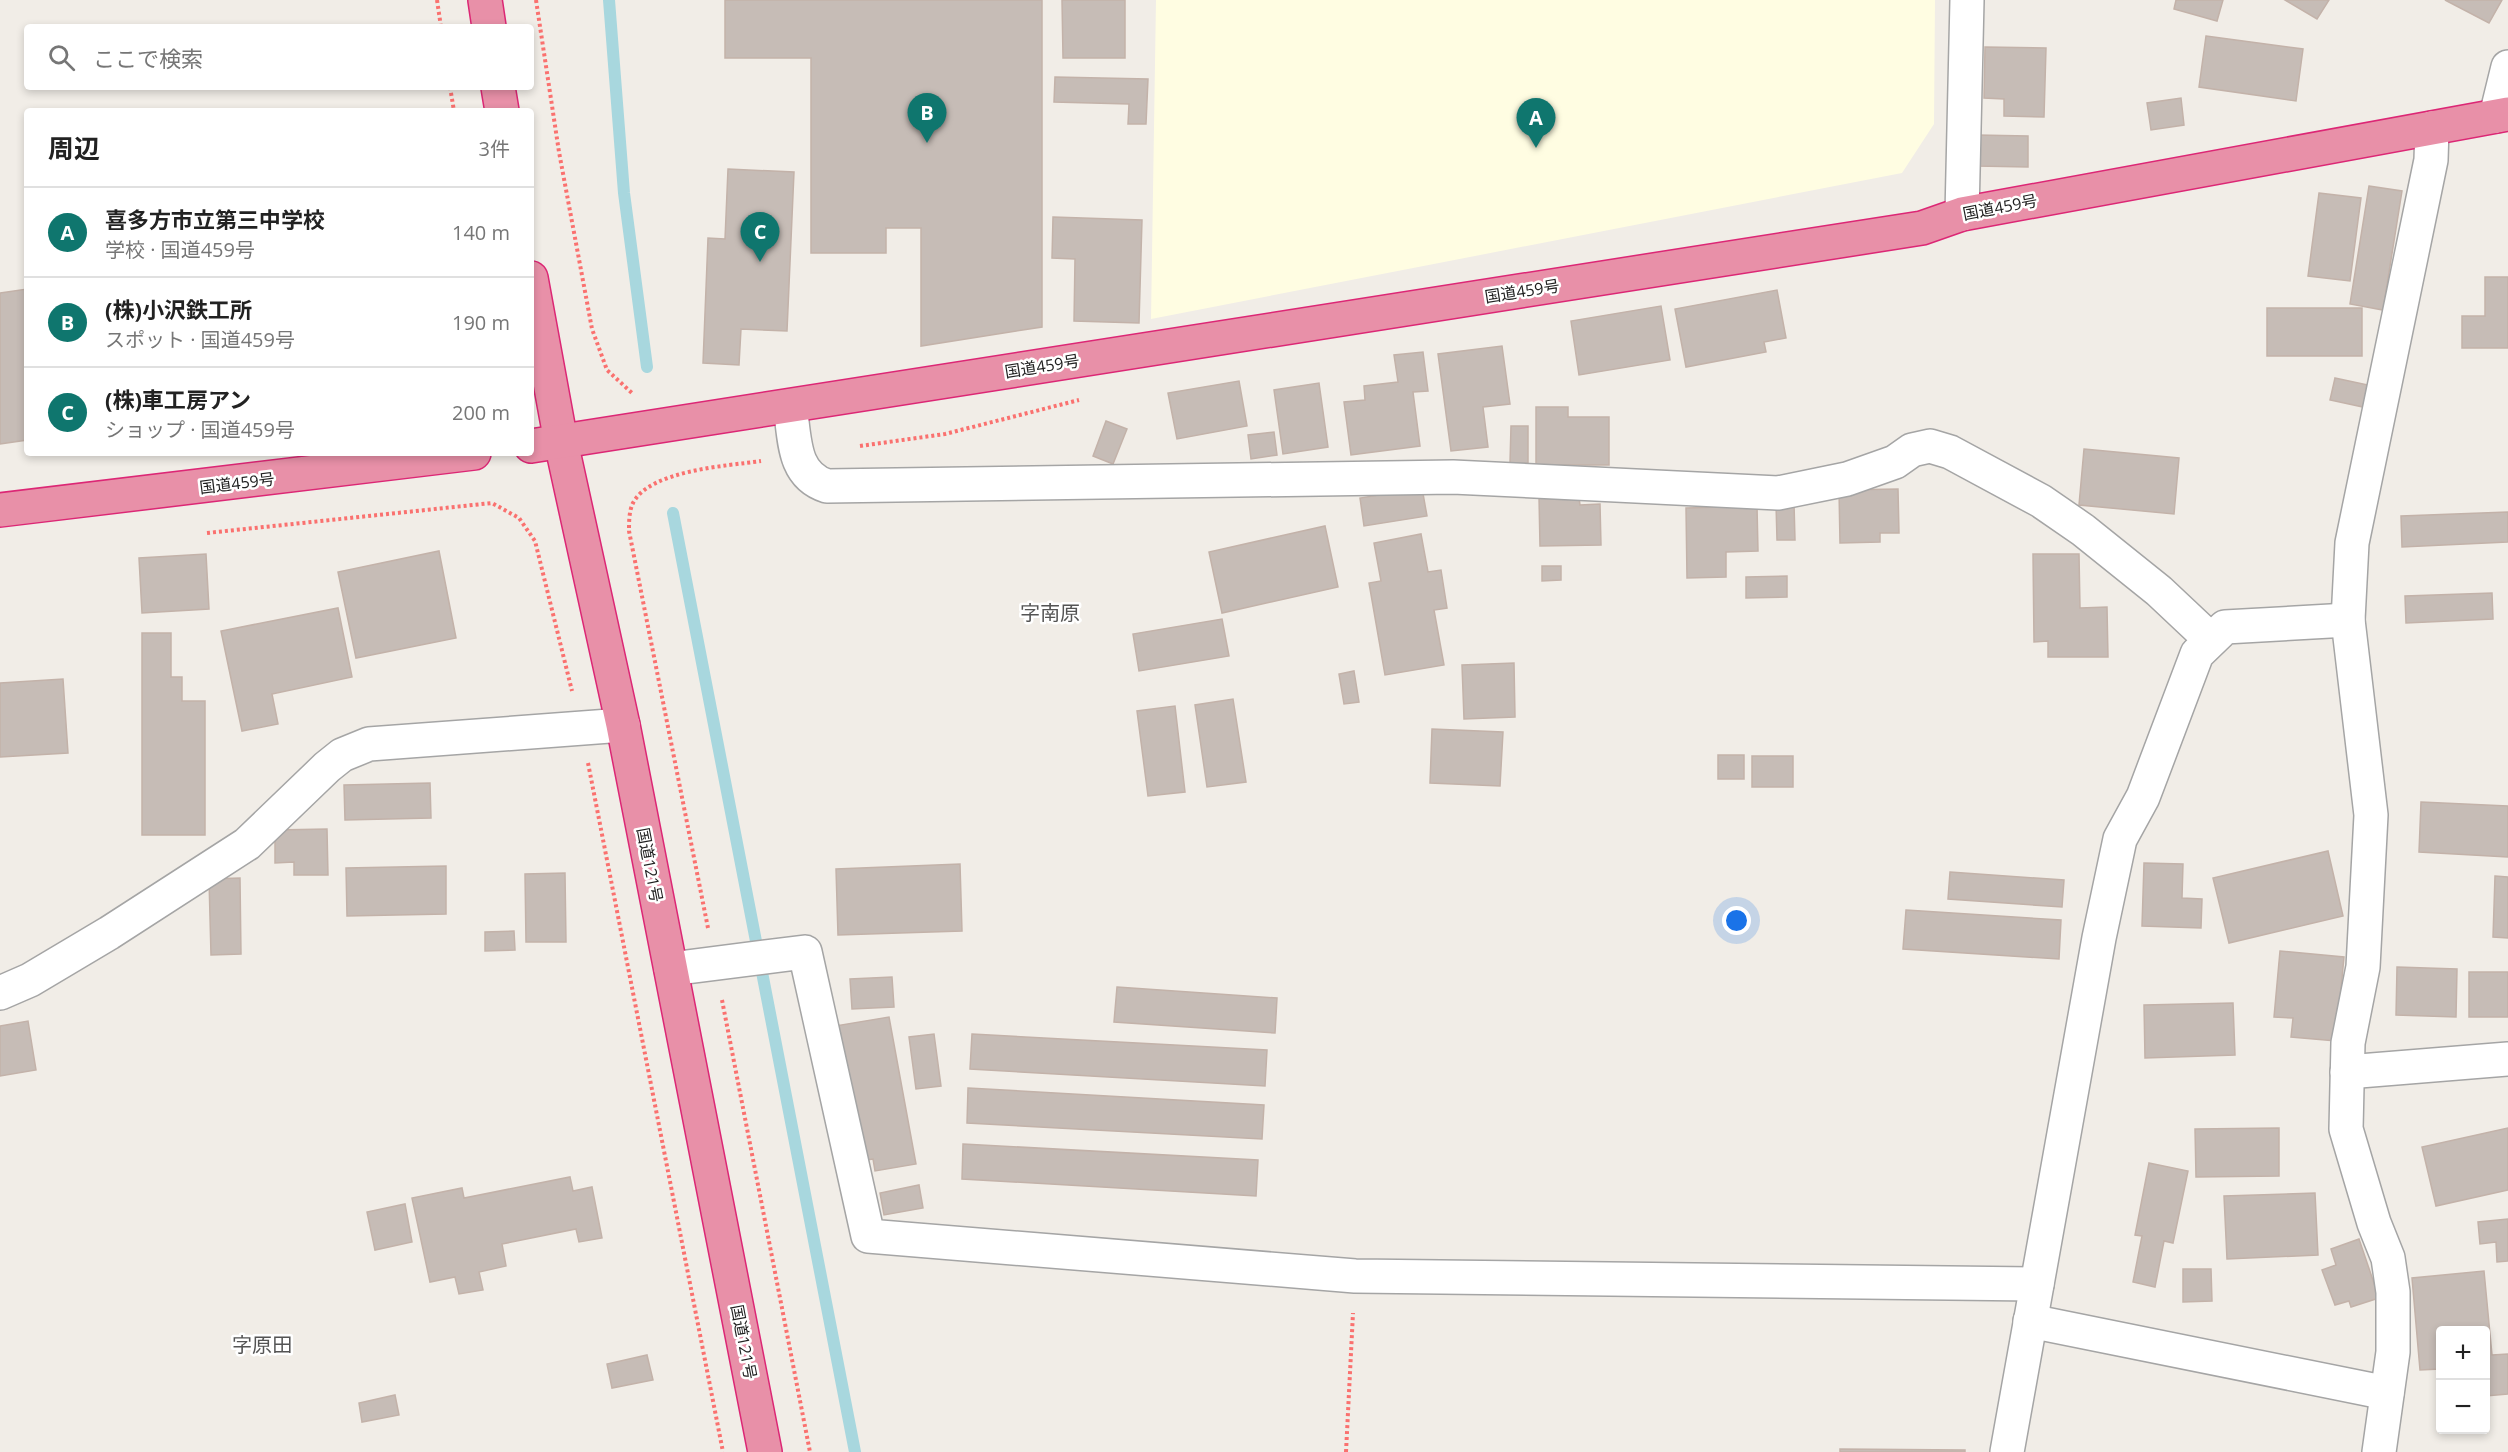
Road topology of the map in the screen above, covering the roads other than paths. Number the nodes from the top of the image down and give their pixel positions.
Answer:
1 (485, 0) edge
2 (1967, 0) edge
3 (489, 24) edge
4 (2508, 68) edge
5 (498, 90) edge
6 (502, 108) edge
7 (2502, 115) edge
8 (2432, 128) junction
9 (1962, 214) junction
10 (534, 312) edge
11 (790, 406) junction
12 (546, 444) edge
13 (449, 456) edge
14 (0, 510) edge
15 (2348, 620) junction
16 (2210, 639) junction
17 (623, 725) junction
18 (671, 969) junction
19 (0, 993) edge
20 (2508, 1059) edge
21 (2347, 1072) junction
22 (2037, 1284) junction
23 (2030, 1320) junction
24 (2387, 1393) junction
25 (765, 1452) edge
26 (2007, 1452) edge
27 (2379, 1452) edge

1 - 3 highway
2 - 9 street
4 - 7 street
5 - 6 highway
7 - 8 highway, 国道459号
8 - 9 highway, 国道459号
8 - 15 street
9 - 11 highway, 国道459号
10 - 12 highway, 国道121号
11 - 12 highway, 国道459号
11 - 16 street
12 - 17 highway, 国道121号
13 - 14 highway, 国道459号
15 - 16 street
15 - 21 street
16 - 22 street
17 - 18 highway, 国道121号
17 - 19 street
18 - 22 street
18 - 25 highway, 国道121号
20 - 21 street
21 - 24 street
22 - 23 street
23 - 24 street
23 - 26 street
24 - 27 street

